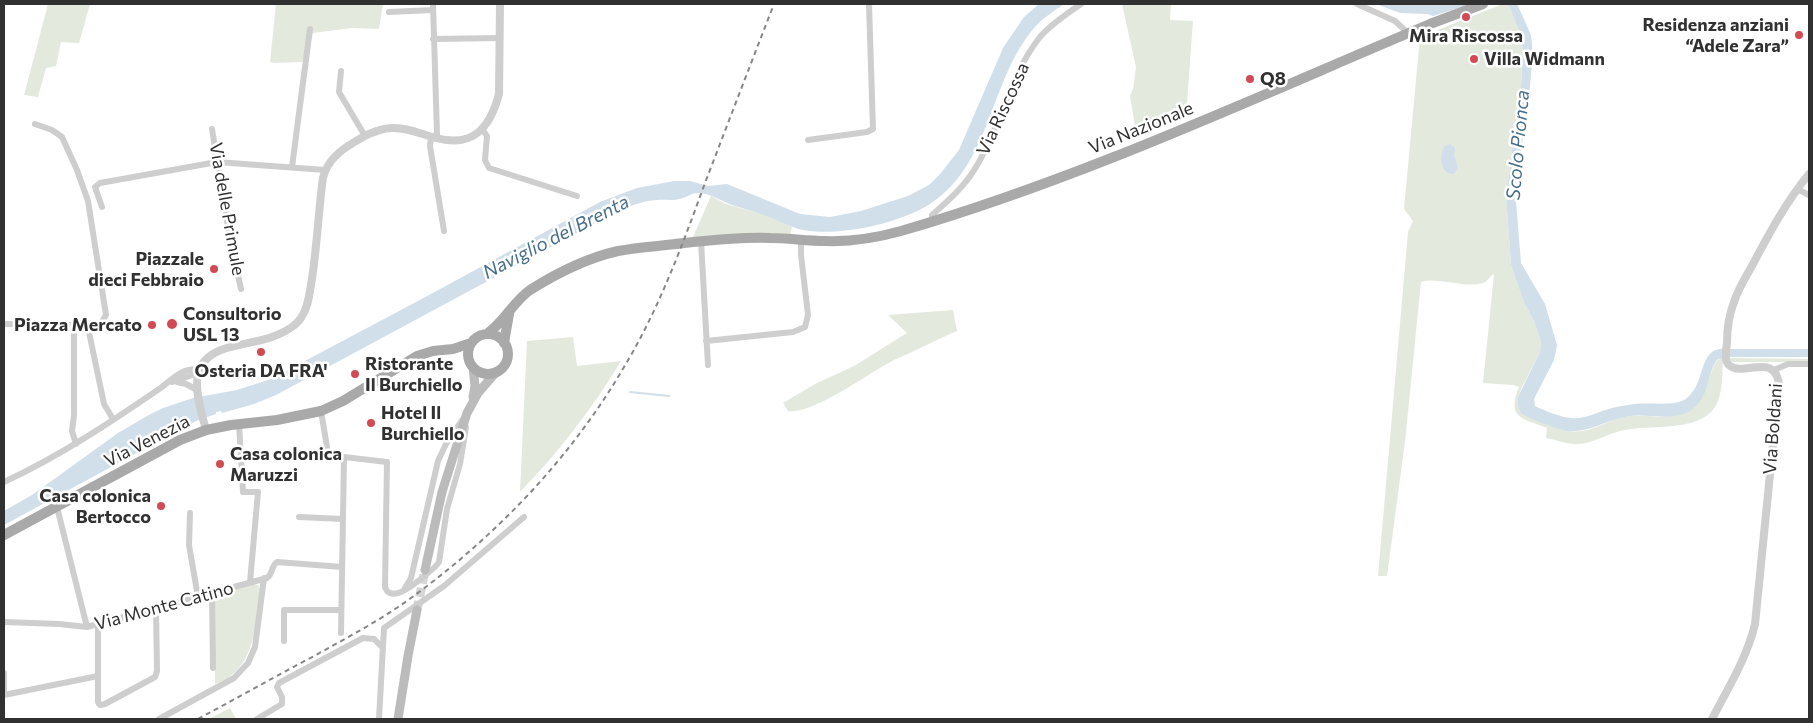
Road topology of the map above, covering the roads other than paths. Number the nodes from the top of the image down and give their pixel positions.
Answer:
1 (500, 4) edge
2 (870, 4) edge
3 (1081, 4) edge
4 (1357, 4) edge
5 (1483, 4) edge
6 (433, 7) edge
7 (389, 12) dead end
8 (310, 29) dead end
9 (1408, 33) junction
10 (500, 38) junction
11 (433, 39) junction
12 (341, 70) dead end
13 (35, 124) dead end
14 (212, 129) dead end
15 (482, 129) junction
16 (365, 136) junction
17 (433, 137) junction
18 (808, 140) dead end
19 (217, 162) junction
20 (292, 167) junction
21 (325, 170) junction
22 (1809, 174) edge
23 (1796, 189) junction
24 (1809, 195) edge
25 (577, 196) dead end
26 (102, 207) dead end
27 (932, 220) junction
28 (444, 231) dead end
29 (801, 240) junction
30 (701, 241) junction
31 (241, 289) dead end
32 (509, 313) junction
33 (4, 324) edge
34 (74, 325) junction
35 (89, 325) junction
36 (488, 333) junction
37 (706, 341) junction
38 (504, 342) junction
39 (471, 343) junction
40 (1809, 364) edge
41 (472, 365) junction
42 (708, 365) dead end
43 (396, 368) junction
44 (1774, 370) junction
45 (497, 371) junction
46 (198, 372) junction
47 (164, 386) junction
48 (197, 392) junction
49 (469, 409) junction
50 (322, 411) junction
51 (114, 419) junction
52 (239, 424) junction
53 (205, 426) junction
54 (76, 444) junction
55 (344, 457) junction
56 (4, 482) edge
57 (57, 507) junction
58 (190, 513) dead end
59 (299, 517) dead end
60 (524, 517) dead end
61 (343, 519) junction
62 (4, 535) edge
63 (342, 567) junction
64 (425, 570) tunnel mouth
65 (264, 578) junction
66 (250, 582) junction
67 (212, 593) junction
68 (396, 594) junction
69 (198, 597) junction
70 (156, 609) junction
71 (341, 610) junction
72 (418, 610) tunnel mouth
73 (4, 622) edge
74 (98, 625) junction
75 (87, 628) junction
76 (341, 633) dead end
77 (284, 641) dead end
78 (382, 647) junction
79 (213, 668) dead end
80 (4, 673) edge
81 (98, 676) junction
82 (4, 695) edge
83 (159, 719) edge
84 (257, 719) edge
85 (379, 719) edge
86 (398, 719) edge
87 (1712, 719) edge

1 - 10 street
2 - 18 street
3 - 27 street, Via Riscossa
4 - 9 street
5 - 9 main road, Via Nazionale
6 - 7 street
6 - 11 street
8 - 20 street
9 - 27 main road, Via Nazionale
10 - 11 street
10 - 15 street
11 - 17 street
12 - 16 street
13 - 35 street
14 - 19 street, Via delle Primule
15 - 17 street
15 - 25 street
16 - 17 street
16 - 21 street
17 - 28 street
19 - 20 street
19 - 26 street
19 - 31 street, Via delle Primule
20 - 21 street
21 - 46 street
22 - 23 street, Via Boldani
23 - 24 street
23 - 44 street, Via Boldani
27 - 29 main road, Via Nazionale
29 - 30 main road, Via Nazionale
29 - 37 street
30 - 32 main road, Via Nazionale
30 - 37 street
32 - 36 main road
32 - 38 main road
33 - 34 street
34 - 35 street
34 - 54 street
35 - 51 street
36 - 38 main road
36 - 39 main road
37 - 42 street
38 - 45 main road
39 - 41 main road
39 - 43 main road, Via Venezia
40 - 44 street
41 - 43 main road, Via Venezia
41 - 45 main road
41 - 49 main road
43 - 50 main road, Via Venezia
44 - 87 street, Via Boldani
45 - 49 main road
46 - 47 street
46 - 48 street
47 - 48 street
47 - 51 street
48 - 53 street
49 - 64 main road
49 - 68 street
49 - 68 street
50 - 52 main road, Via Venezia
50 - 55 street
51 - 54 street
52 - 53 main road, Via Venezia
52 - 66 street
53 - 57 main road, Via Venezia
54 - 56 street
55 - 61 street
55 - 68 street
57 - 62 main road, Via Venezia
57 - 75 street
58 - 69 street
59 - 61 street
60 - 78 street
61 - 63 street
63 - 65 street, Via Monte Catino
63 - 71 street
65 - 66 street, Via Monte Catino
65 - 83 street
66 - 67 street, Via Monte Catino
67 - 69 street, Via Monte Catino
67 - 79 street
69 - 70 street, Via Monte Catino
70 - 74 street, Via Monte Catino
70 - 81 street
71 - 76 street
71 - 77 street
72 - 86 main road
73 - 75 street, Via Monte Catino
74 - 75 street, Via Monte Catino
74 - 81 street
78 - 84 street
78 - 85 street
80 - 82 street
81 - 82 street

